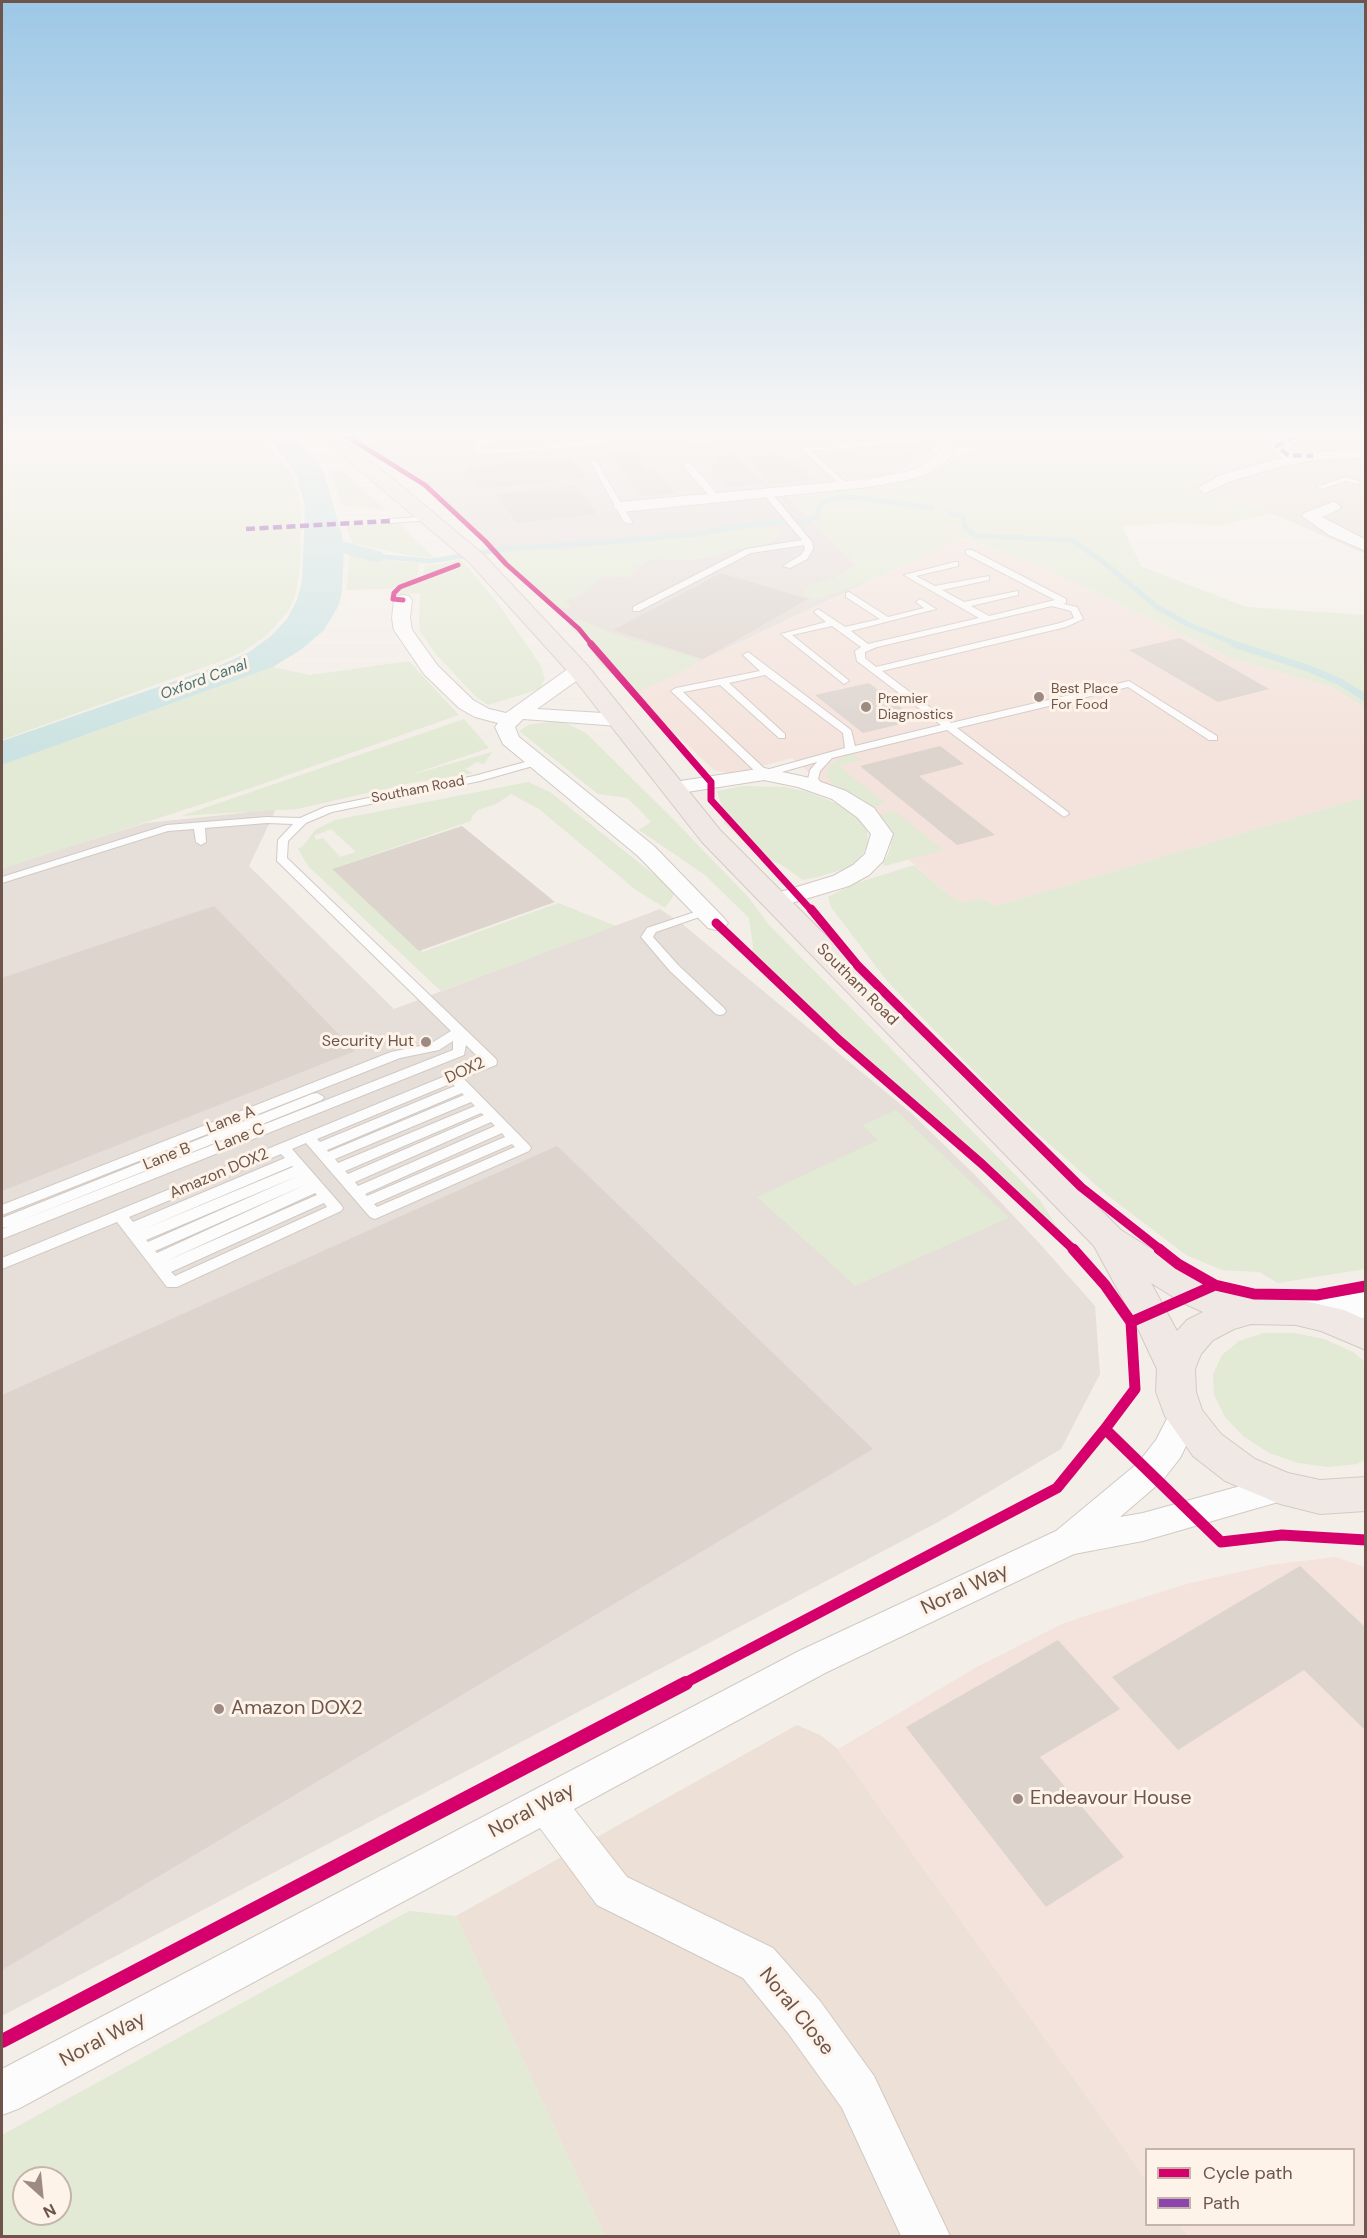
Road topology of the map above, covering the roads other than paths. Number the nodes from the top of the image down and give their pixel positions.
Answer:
1 (456, 540) edge
2 (808, 542) joint
3 (969, 552) dead end
4 (955, 564) dead end
5 (788, 566) dead end
6 (986, 578) dead end
7 (935, 589) junction
8 (1015, 593) dead end
9 (849, 595) dead end
10 (403, 600) dead end
11 (920, 602) dead end
12 (1053, 604) junction
13 (963, 605) junction
14 (636, 609) dead end
15 (818, 612) dead end
16 (988, 619) junction
17 (887, 620) junction
18 (833, 622) junction
19 (845, 630) junction
20 (868, 648) junction
21 (748, 655) dead end
22 (579, 670) junction
23 (874, 670) junction
24 (767, 672) junction
25 (722, 681) junction
26 (844, 681) dead end
27 (512, 717) junction
28 (619, 720) junction
29 (947, 726) junction
30 (782, 736) dead end
31 (1214, 738) dead end
32 (850, 750) junction
33 (829, 756) junction
34 (536, 762) junction
35 (764, 774) junction
36 (674, 788) junction
37 (821, 789) junction
38 (1064, 814) dead end
39 (302, 821) junction
40 (199, 825) junction
41 (201, 842) dead end
42 (2, 880) edge
43 (775, 901) junction
44 (710, 917) joint
45 (720, 1011) dead end
46 (460, 1031) junction
47 (436, 1084) joint
48 (474, 1096) junction
49 (504, 1127) junction
50 (283, 1147) junction
51 (317, 1147) junction
52 (341, 1174) junction
53 (309, 1178) junction
54 (361, 1197) junction
55 (2, 1210) edge
56 (119, 1215) junction
57 (2, 1223) edge
58 (2, 1234) edge
59 (1108, 1239) junction
60 (146, 1249) junction
61 (2, 1264) edge
62 (1365, 1305) edge
63 (1251, 1311) junction
64 (1296, 1312) junction
65 (1365, 1336) edge
66 (1176, 1369) junction
67 (1185, 1416) junction
68 (1280, 1488) junction
69 (1363, 1496) edge
70 (1068, 1540) junction
71 (546, 1804) junction
72 (2, 2093) edge
73 (926, 2236) edge

1 - 22 highway, Southam Road
2 - 5 lane
2 - 14 lane
3 - 12 lane
4 - 7 lane
6 - 7 lane
7 - 13 lane
8 - 13 lane
9 - 17 lane
10 - 27 street
11 - 17 lane
12 - 16 lane
12 - 23 lane
13 - 16 lane
15 - 18 lane
16 - 20 lane
17 - 19 lane
18 - 19 lane
18 - 26 lane
19 - 20 lane
20 - 23 lane
21 - 24 lane
22 - 27 street
22 - 28 highway, Southam Road
23 - 29 lane
24 - 25 lane
24 - 32 lane
25 - 30 lane
25 - 35 lane
27 - 28 street
27 - 34 street
28 - 36 highway, Southam Road
29 - 31 lane
29 - 32 lane
29 - 38 lane
32 - 33 lane
33 - 35 lane
33 - 37 lane
34 - 39 lane, Southam Road
34 - 44 street
35 - 36 street
35 - 37 street
36 - 43 highway, Southam Road
37 - 43 street
39 - 40 lane
39 - 46 lane
40 - 41 lane
40 - 42 lane
43 - 59 highway, Southam Road
44 - 45 lane
46 - 48 lane, DOX2
46 - 55 lane, Lane A
46 - 57 lane, Lane B
46 - 58 lane, Lane C
47 - 48 lane, DOX2
47 - 51 lane, Amazon DOX2
48 - 49 lane
48 - 51 lane
48 - 52 lane
49 - 54 lane
49 - 54 lane
50 - 51 lane, Amazon DOX2
50 - 53 lane
50 - 56 lane, Amazon DOX2
51 - 52 lane
52 - 54 lane
53 - 60 lane
53 - 60 lane
53 - 60 lane
56 - 60 lane
56 - 61 lane, Amazon DOX2
59 - 63 highway, Southam Road
59 - 66 highway, Southam Road
62 - 64 street
63 - 64 highway
63 - 66 highway
64 - 65 highway
66 - 67 highway
67 - 68 highway
67 - 70 street, Noral Way
68 - 69 highway
68 - 70 street, Noral Way
70 - 71 street, Noral Way
71 - 72 street, Noral Way
71 - 73 street, Noral Close

